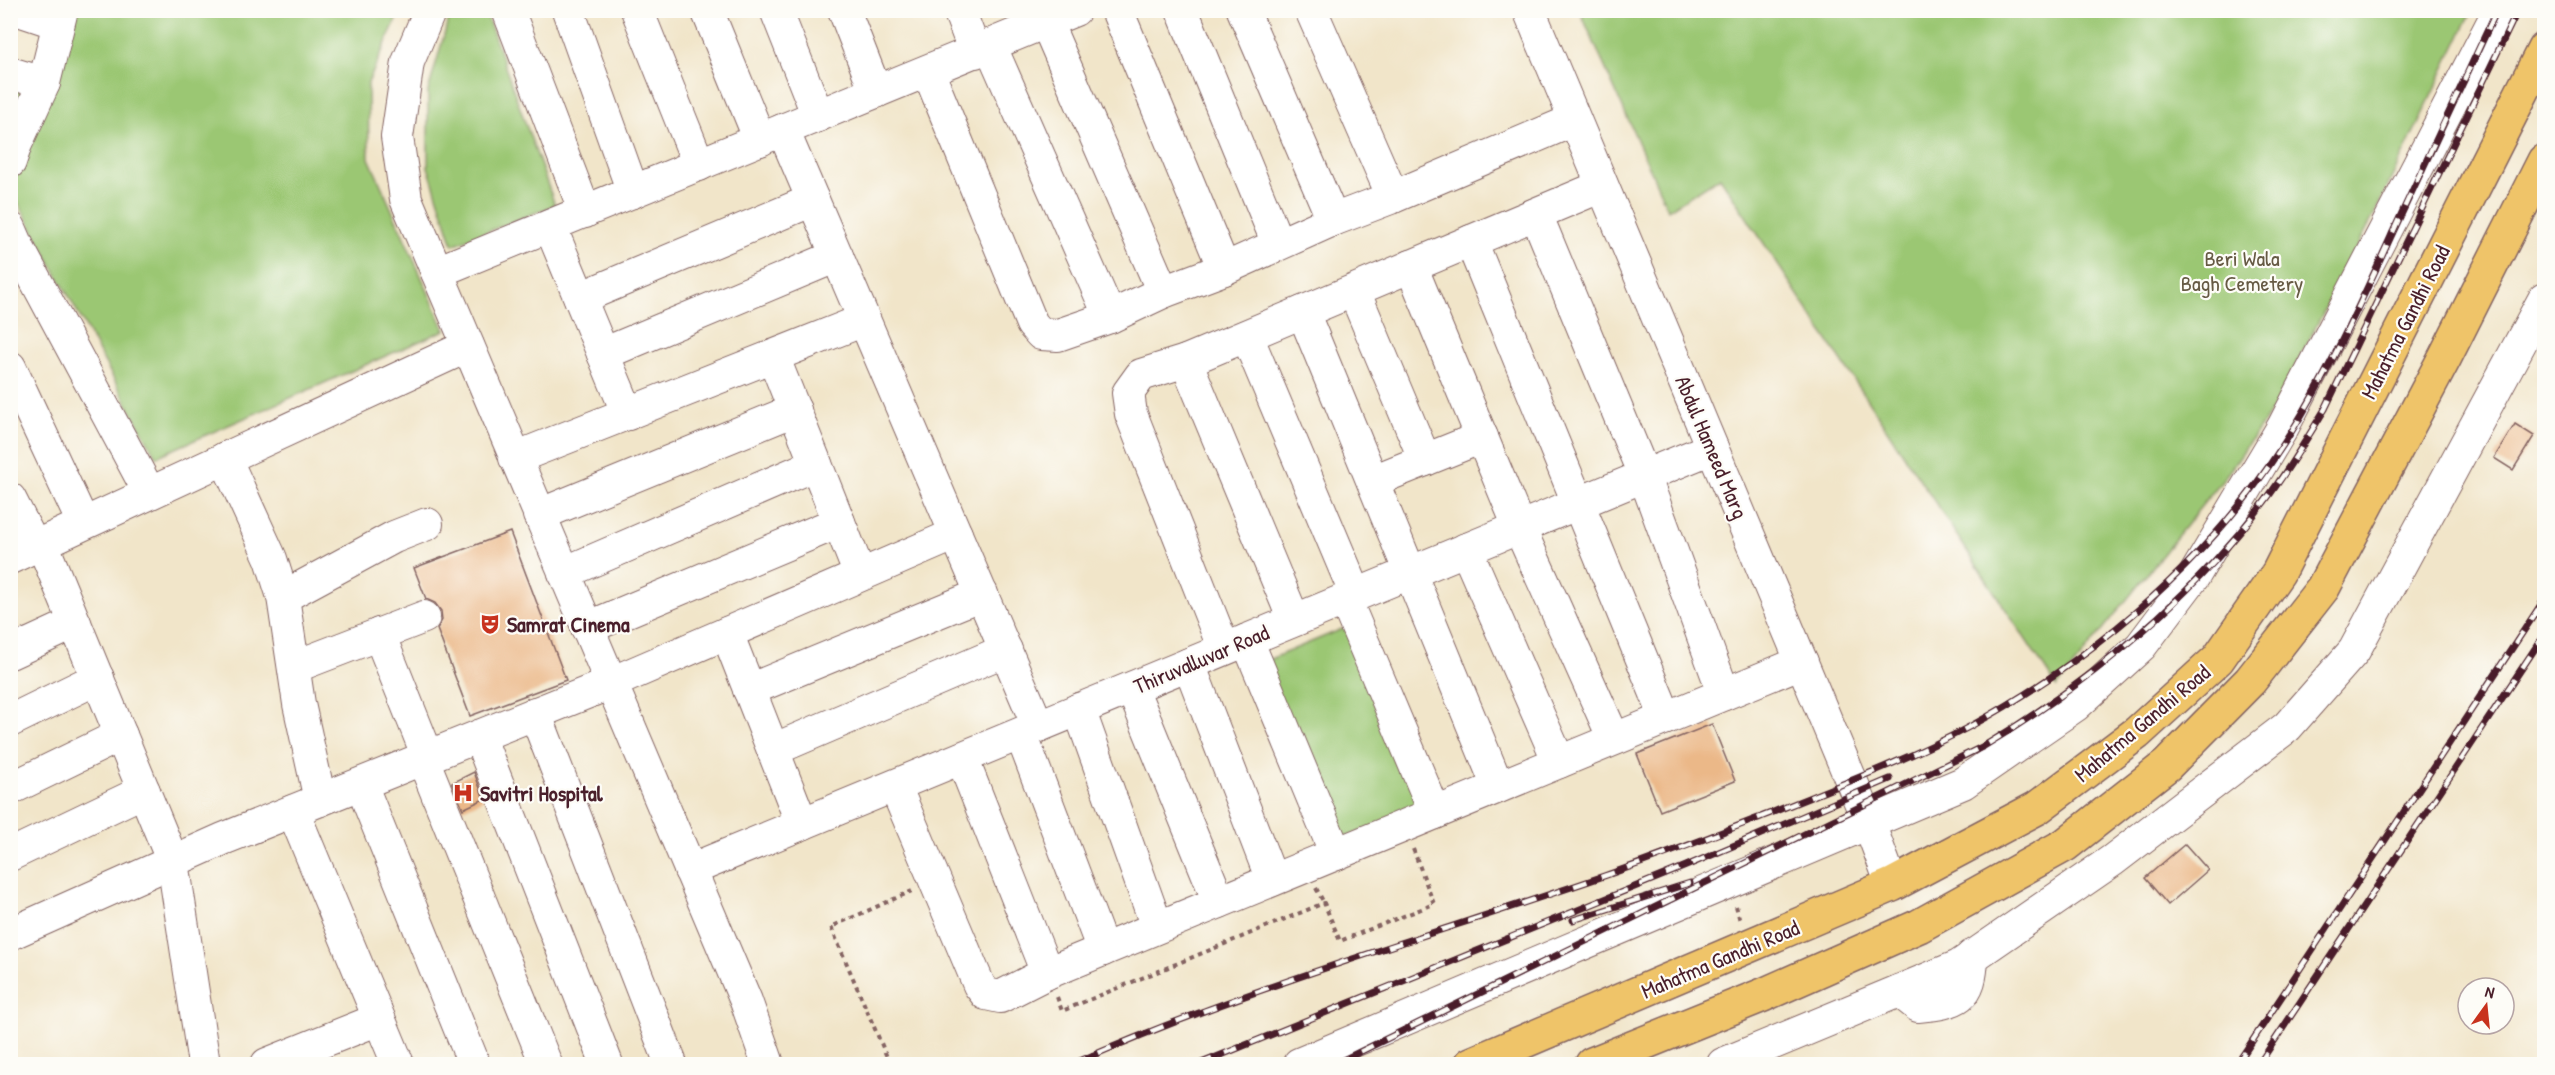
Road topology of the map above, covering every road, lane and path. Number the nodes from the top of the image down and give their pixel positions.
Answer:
1 (19, 10) edge
2 (430, 10) edge
3 (508, 10) edge
4 (568, 10) edge
5 (637, 10) edge
6 (707, 10) edge
7 (776, 10) edge
8 (844, 10) edge
9 (959, 10) edge
10 (1075, 10) edge
11 (1117, 10) edge
12 (1182, 10) edge
13 (1243, 10) edge
14 (1311, 10) edge
15 (1529, 10) edge
16 (2499, 10) edge
17 (1043, 16) edge
18 (60, 17) edge
19 (982, 48) junction
20 (2544, 49) edge
21 (928, 70) junction
22 (10, 73) edge
23 (44, 83) junction
24 (876, 92) junction
25 (818, 116) junction
26 (1574, 120) junction
27 (772, 135) junction
28 (2544, 161) edge
29 (10, 162) edge
30 (699, 165) junction
31 (1602, 186) junction
32 (633, 192) junction
33 (1393, 197) junction
34 (813, 200) junction
35 (585, 212) junction
36 (1536, 214) junction
37 (1333, 220) junction
38 (550, 226) junction
39 (1471, 241) junction
40 (1278, 244) junction
41 (14, 245) edge
42 (837, 256) junction
43 (1412, 266) junction
44 (1224, 269) junction
45 (436, 272) junction
46 (1163, 291) junction
47 (1354, 291) junction
48 (580, 298) junction
49 (2544, 299) edge
50 (1304, 312) junction
51 (1110, 317) junction
52 (864, 320) junction
53 (1247, 336) junction
54 (468, 346) junction
55 (603, 354) junction
56 (773, 356) junction
57 (1186, 361) junction
58 (10, 367) edge
59 (795, 410) junction
60 (628, 414) junction
61 (1482, 437) junction
62 (1712, 448) junction
63 (225, 458) junction
64 (515, 458) junction
65 (1425, 460) junction
66 (816, 464) junction
67 (1644, 476) junction
68 (1373, 481) junction
69 (149, 492) junction
70 (10, 499) edge
71 (1580, 502) junction
72 (540, 515) junction
73 (839, 522) junction
74 (83, 523) junction
75 (427, 524) dead end
76 (1519, 527) junction
77 (956, 534) junction
78 (29, 549) edge
79 (1466, 549) junction
80 (1411, 572) junction
81 (564, 573) junction
82 (860, 575) junction
83 (982, 594) junction
84 (283, 597) junction
85 (1351, 597) junction
86 (424, 617) dead end
87 (1294, 620) junction
88 (75, 623) junction
89 (587, 628) junction
90 (726, 633) junction
91 (379, 634) junction
92 (1236, 645) junction
93 (1006, 650) junction
94 (10, 653) edge
95 (1802, 662) junction
96 (1188, 664) junction
97 (294, 667) junction
98 (98, 678) junction
99 (610, 683) junction
100 (1132, 688) junction
101 (749, 690) junction
102 (1724, 694) junction
103 (1079, 709) junction
104 (535, 713) junction
105 (1666, 718) junction
106 (10, 721) edge
107 (1030, 730) junction
108 (121, 735) junction
109 (479, 736) junction
110 (1614, 739) junction
111 (773, 750) junction
112 (425, 758) junction
113 (962, 758) junction
114 (1559, 762) junction
115 (361, 784) junction
116 (895, 786) junction
117 (1498, 787) junction
118 (10, 789) edge
119 (144, 791) junction
120 (307, 806) junction
121 (1435, 813) junction
122 (1869, 823) junction
123 (802, 824) junction
124 (1404, 826) junction
125 (1336, 854) junction
126 (10, 855) edge
127 (173, 862) junction
128 (690, 870) junction
129 (1272, 880) junction
130 (934, 881) junction
131 (1892, 885) junction
132 (1219, 902) junction
133 (1157, 927) junction
134 (10, 934) edge
135 (1103, 950) junction
136 (1047, 973) junction
137 (380, 1019) junction
138 (204, 1065) edge
139 (267, 1065) edge
140 (398, 1065) edge
141 (474, 1065) edge
142 (546, 1065) edge
143 (607, 1065) edge
144 (671, 1065) edge
145 (768, 1065) edge
146 (890, 1065) edge
147 (1299, 1065) edge
148 (1471, 1065) edge
149 (1592, 1065) edge
150 (1724, 1065) edge

1 - 18 street
2 - 45 street
3 - 35 street
4 - 32 street
5 - 30 street
6 - 27 street
7 - 25 street
8 - 24 street
9 - 19 street
10 - 17 street
11 - 44 street
12 - 40 street
13 - 37 street
14 - 33 street
15 - 26 street, Abdul Hameed Marg
16 - 122 street
17 - 19 street
17 - 46 street
18 - 23 street
19 - 21 street
19 - 51 street
20 - 131 main road, Mahatma Gandhi Road
21 - 24 street
21 - 51 street
22 - 23 street
23 - 29 street
24 - 25 street
25 - 27 street
26 - 31 street, Abdul Hameed Marg
26 - 33 street
27 - 30 street
27 - 34 street
28 - 149 main road, Mahatma Gandhi Road
30 - 32 street
31 - 36 street
31 - 62 street, Abdul Hameed Marg
32 - 35 street
33 - 37 street
34 - 42 street
34 - 48 street
35 - 38 street
36 - 39 street
36 - 67 street
37 - 40 street
38 - 45 street
38 - 48 street
39 - 43 street
39 - 71 street
40 - 44 street
41 - 69 street
42 - 52 street
42 - 55 street
43 - 47 street
43 - 61 street
44 - 46 street
45 - 54 street
46 - 51 street
47 - 50 street
47 - 65 street
48 - 55 street
49 - 150 street
50 - 53 street
50 - 68 street
52 - 56 street
52 - 77 street
53 - 57 street
53 - 85 street
54 - 63 street
54 - 64 street
55 - 60 street
56 - 59 street
56 - 60 street
57 - 87 street
57 - 92 street
58 - 74 street
59 - 66 street
59 - 72 street
60 - 64 street
61 - 65 street
61 - 76 street
62 - 67 street, Thiruvalluvar Road
62 - 95 street, Abdul Hameed Marg
63 - 69 street
63 - 84 street
64 - 72 street
65 - 68 street
66 - 73 street
66 - 81 street
67 - 71 street, Thiruvalluvar Road
67 - 102 street
68 - 80 street
69 - 74 street
70 - 78 street
71 - 76 street, Thiruvalluvar Road
71 - 105 street
72 - 81 street
73 - 82 street
73 - 89 street
74 - 78 street
75 - 84 street
76 - 79 street, Thiruvalluvar Road
76 - 110 street
77 - 82 street
77 - 83 street
78 - 88 street
79 - 80 street, Thiruvalluvar Road
79 - 114 street
80 - 85 street, Thiruvalluvar Road
80 - 117 street
81 - 89 street
82 - 90 street
83 - 93 street
83 - 101 street
84 - 97 street
85 - 87 street, Thiruvalluvar Road
85 - 121 street
86 - 91 street
87 - 92 street, Thiruvalluvar Road
88 - 94 street
88 - 98 street
89 - 99 street
90 - 99 street
90 - 101 street
91 - 97 street
91 - 112 street
92 - 96 street, Thiruvalluvar Road
92 - 125 street
93 - 107 street
93 - 111 street
95 - 102 street
95 - 122 street, Abdul Hameed Marg
96 - 100 street, Thiruvalluvar Road
96 - 129 street
97 - 120 street
98 - 106 street
98 - 108 street
99 - 104 street
99 - 128 street
100 - 103 street, Thiruvalluvar Road
100 - 132 street
101 - 111 street
102 - 105 street
103 - 107 street, Thiruvalluvar Road
103 - 133 street
104 - 109 street
104 - 144 street
105 - 110 street
107 - 113 street, Thiruvalluvar Road
107 - 135 street
108 - 118 street
108 - 119 street
109 - 112 street
109 - 143 street
110 - 114 street
111 - 123 street
112 - 115 street
112 - 142 street
113 - 116 street, Thiruvalluvar Road
113 - 136 street
114 - 117 street
115 - 120 street
115 - 141 street
116 - 123 street, Thiruvalluvar Road
116 - 130 street
117 - 121 street
119 - 126 street
119 - 127 street
120 - 127 street
120 - 137 street
121 - 124 street
122 - 131 street, Abdul Hameed Marg
122 - 147 street
123 - 128 street, Thiruvalluvar Road
124 - 125 street
124 - 136 path
125 - 129 street
127 - 134 street
127 - 138 street
128 - 145 street
129 - 132 street
130 - 136 street
130 - 146 path
131 - 148 main road, Mahatma Gandhi Road
132 - 133 street
133 - 135 street
135 - 136 street
137 - 139 street
137 - 140 street

